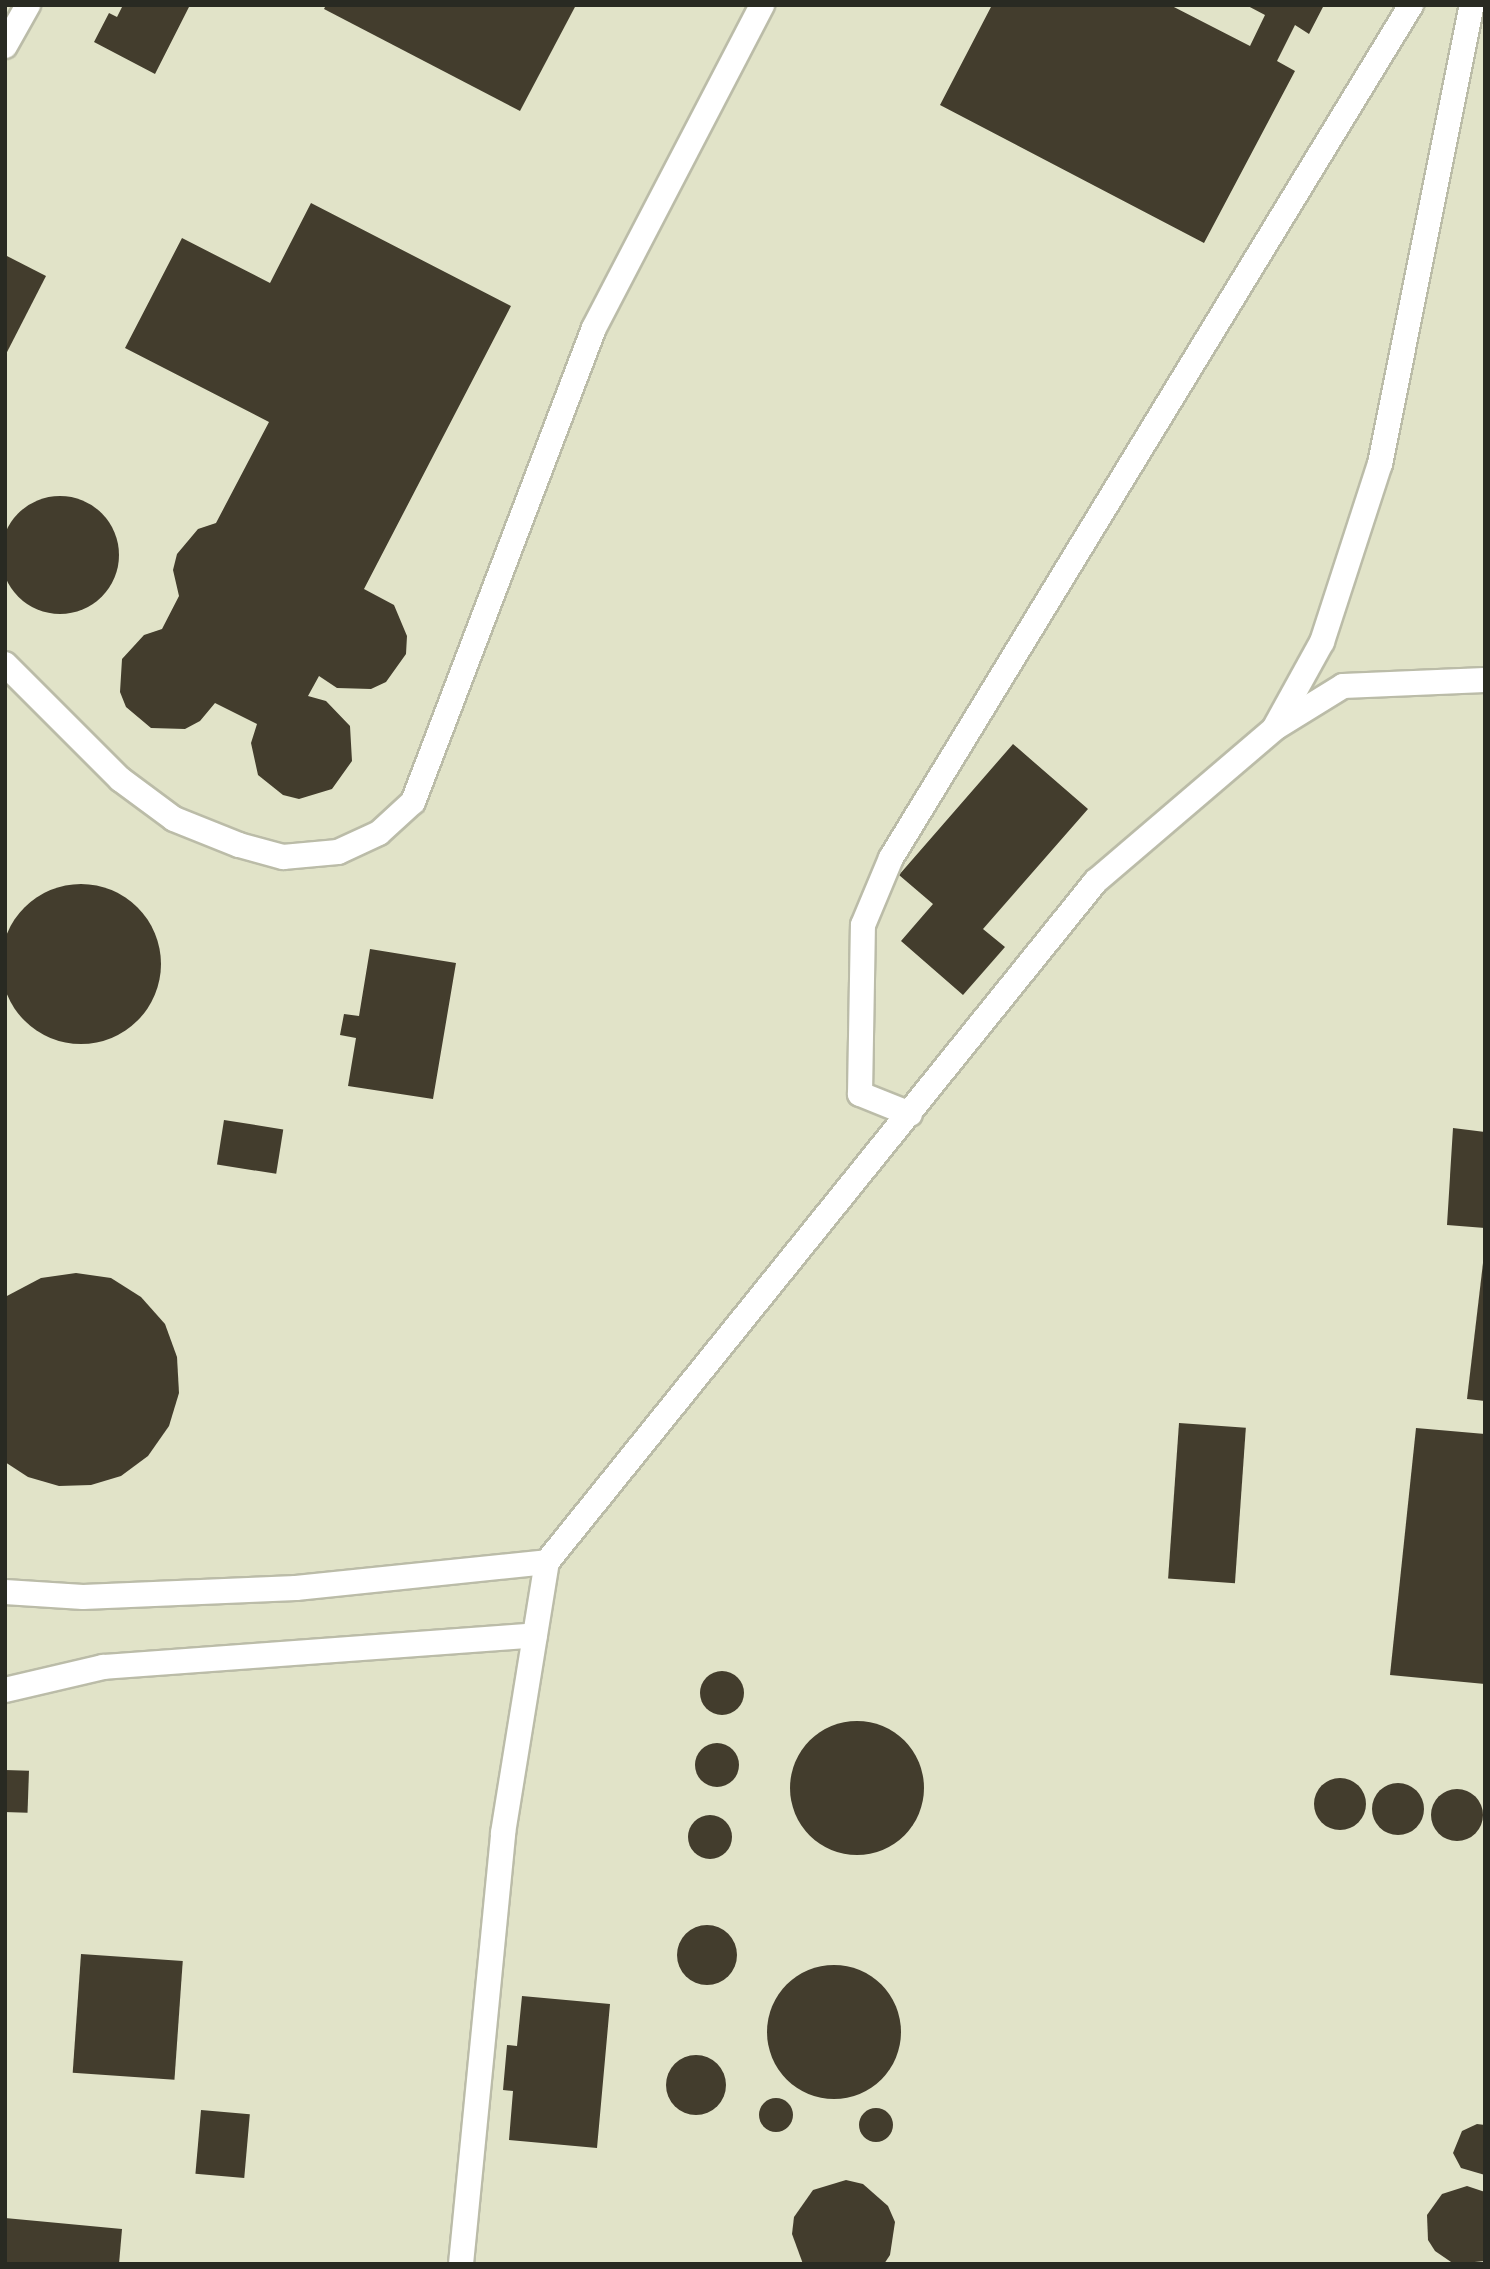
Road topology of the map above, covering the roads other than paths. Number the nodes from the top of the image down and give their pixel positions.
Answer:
1 (29, 5) edge
2 (762, 5) edge
3 (1411, 5) edge
4 (1472, 5) edge
5 (5, 46) edge
6 (5, 664) edge
7 (1485, 680) edge
8 (1275, 728) junction
9 (910, 1114) junction
10 (547, 1562) junction
11 (5, 1592) edge
12 (535, 1635) junction
13 (5, 1690) edge
14 (461, 2264) edge

1 - 5 lane
2 - 6 lane
3 - 9 lane
4 - 8 lane
7 - 8 lane
8 - 9 lane
9 - 10 lane
10 - 11 lane
10 - 12 lane
12 - 13 lane
12 - 14 lane

